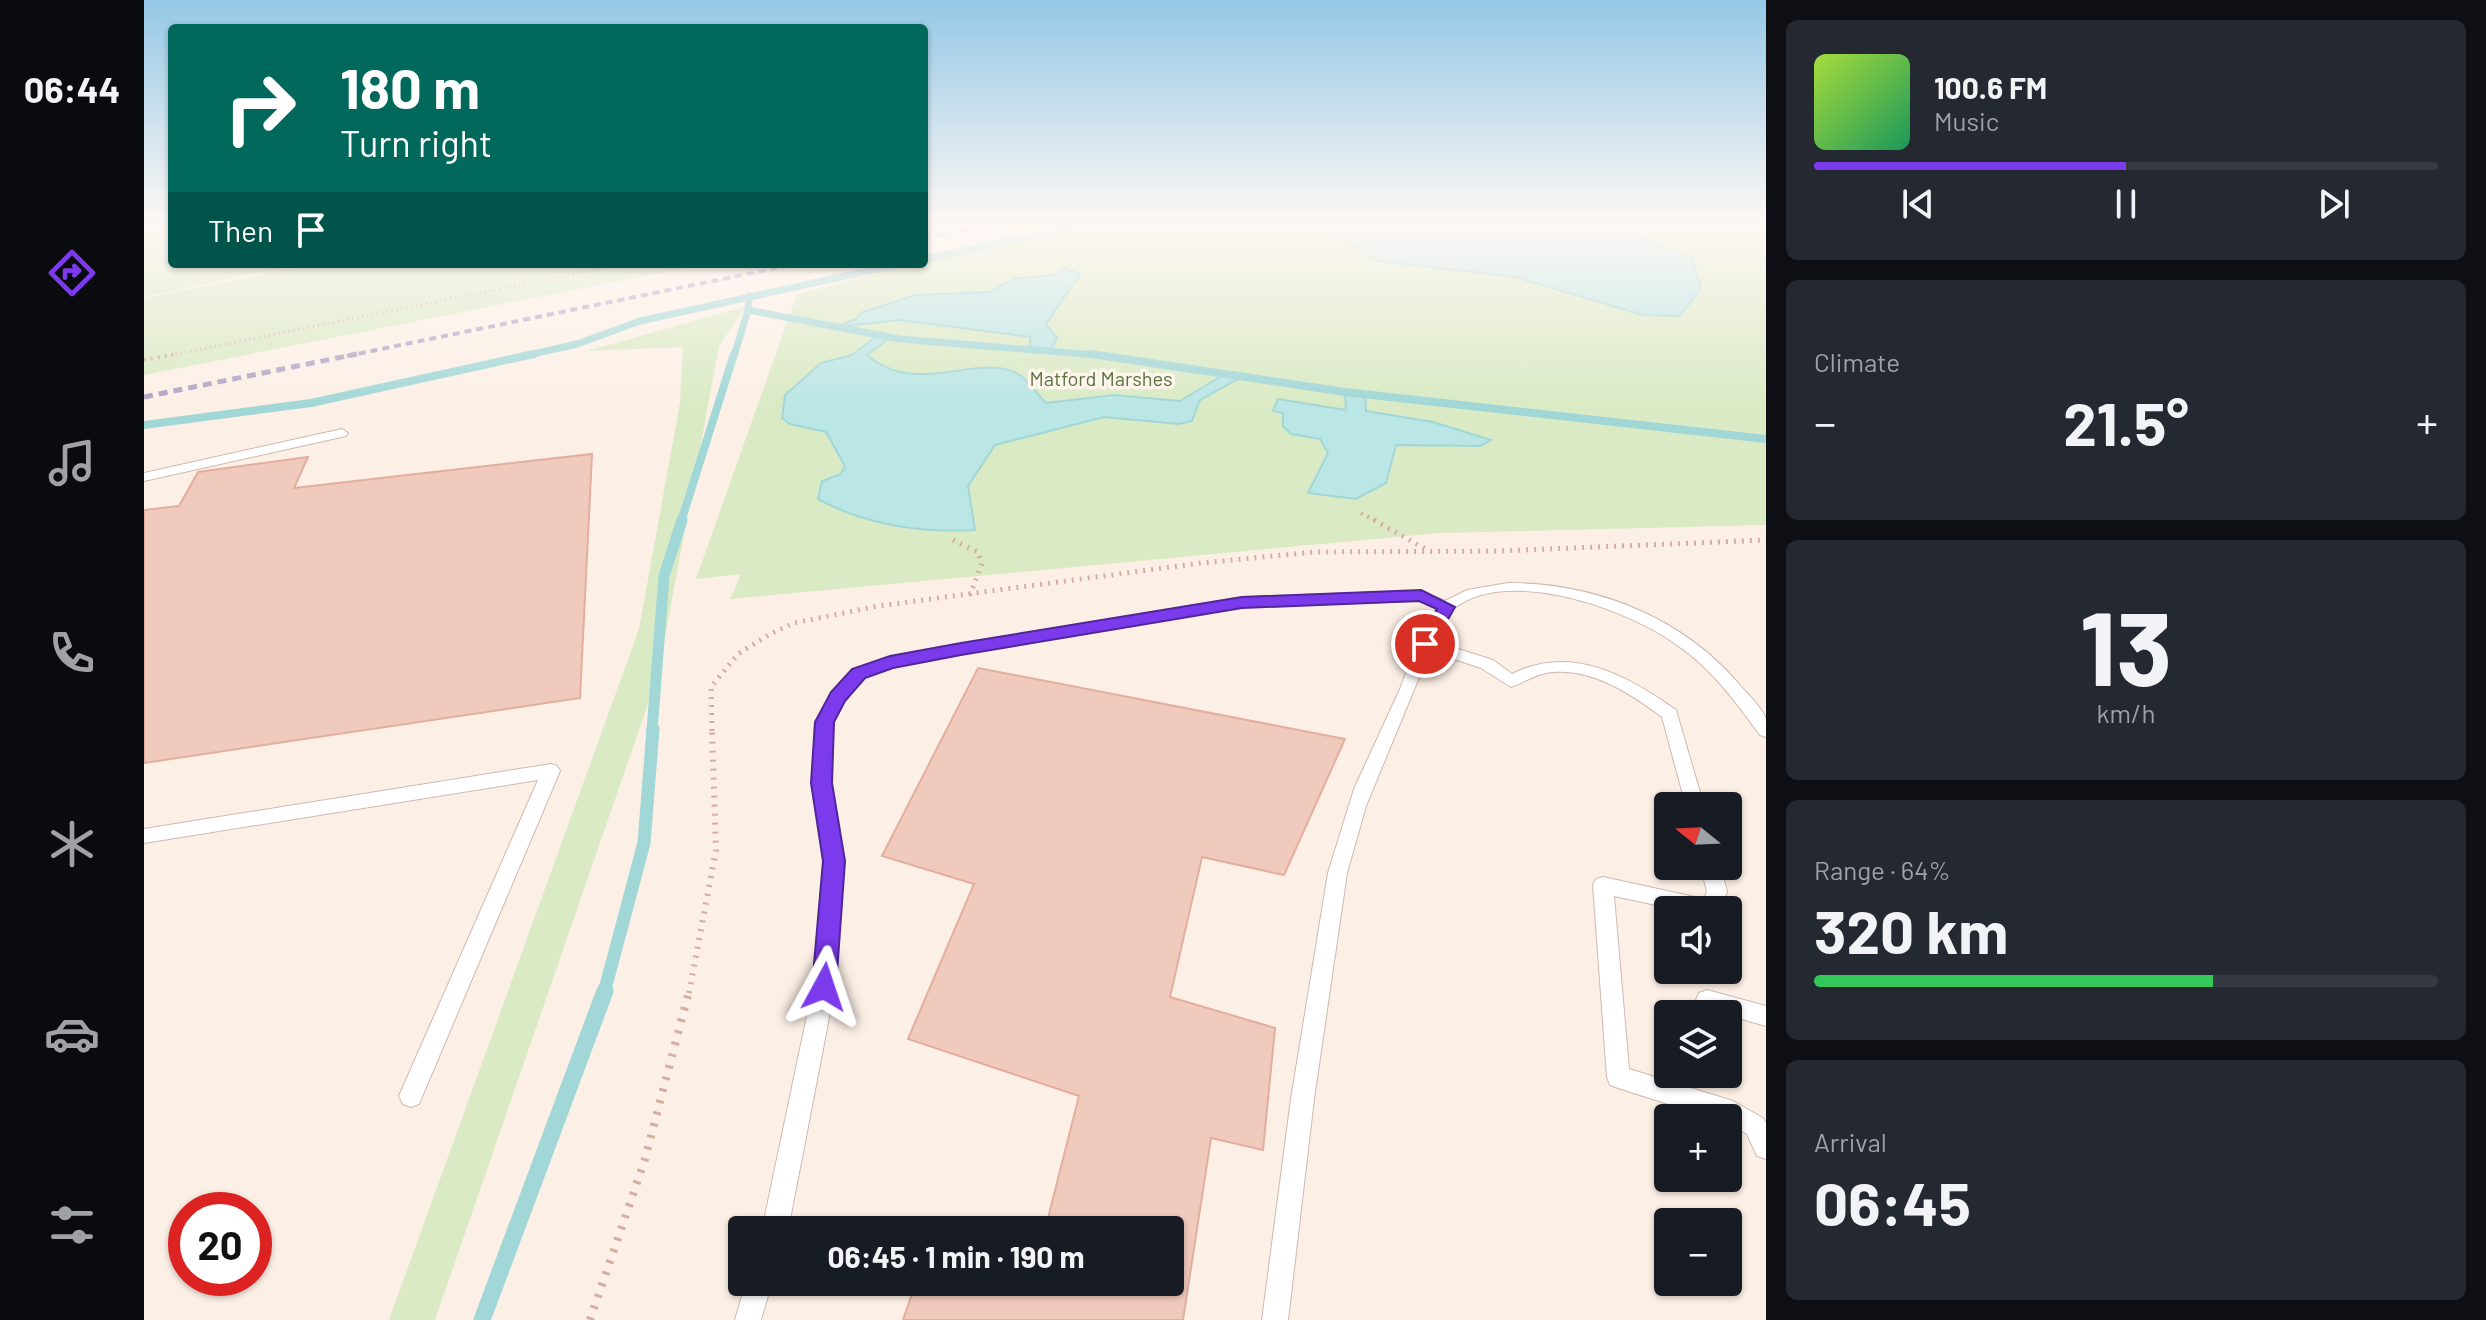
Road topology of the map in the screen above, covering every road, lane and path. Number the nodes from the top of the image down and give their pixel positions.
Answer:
1 (527, 284) edge
2 (144, 360) edge
3 (342, 433) dead end
4 (144, 477) edge
5 (1361, 513) dead end
6 (953, 540) dead end
7 (1765, 541) edge
8 (1429, 552) junction
9 (969, 596) junction
10 (1447, 607) junction
11 (1425, 644) junction
12 (1766, 731) edge
13 (1691, 792) edge
14 (144, 836) edge
15 (1714, 880) edge
16 (1742, 1009) edge
17 (1766, 1016) edge
18 (411, 1096) dead end
19 (1766, 1147) edge
20 (778, 1216) edge
21 (755, 1296) edge
22 (590, 1320) edge
23 (748, 1320) edge
24 (1275, 1320) edge

1 - 2 path
3 - 4 lane
5 - 8 path
6 - 9 path
7 - 8 path
8 - 9 path
9 - 22 path
10 - 11 lane
10 - 12 lane
10 - 20 lane
11 - 13 lane
11 - 24 lane
14 - 18 lane
15 - 19 lane
16 - 17 lane
21 - 23 lane

